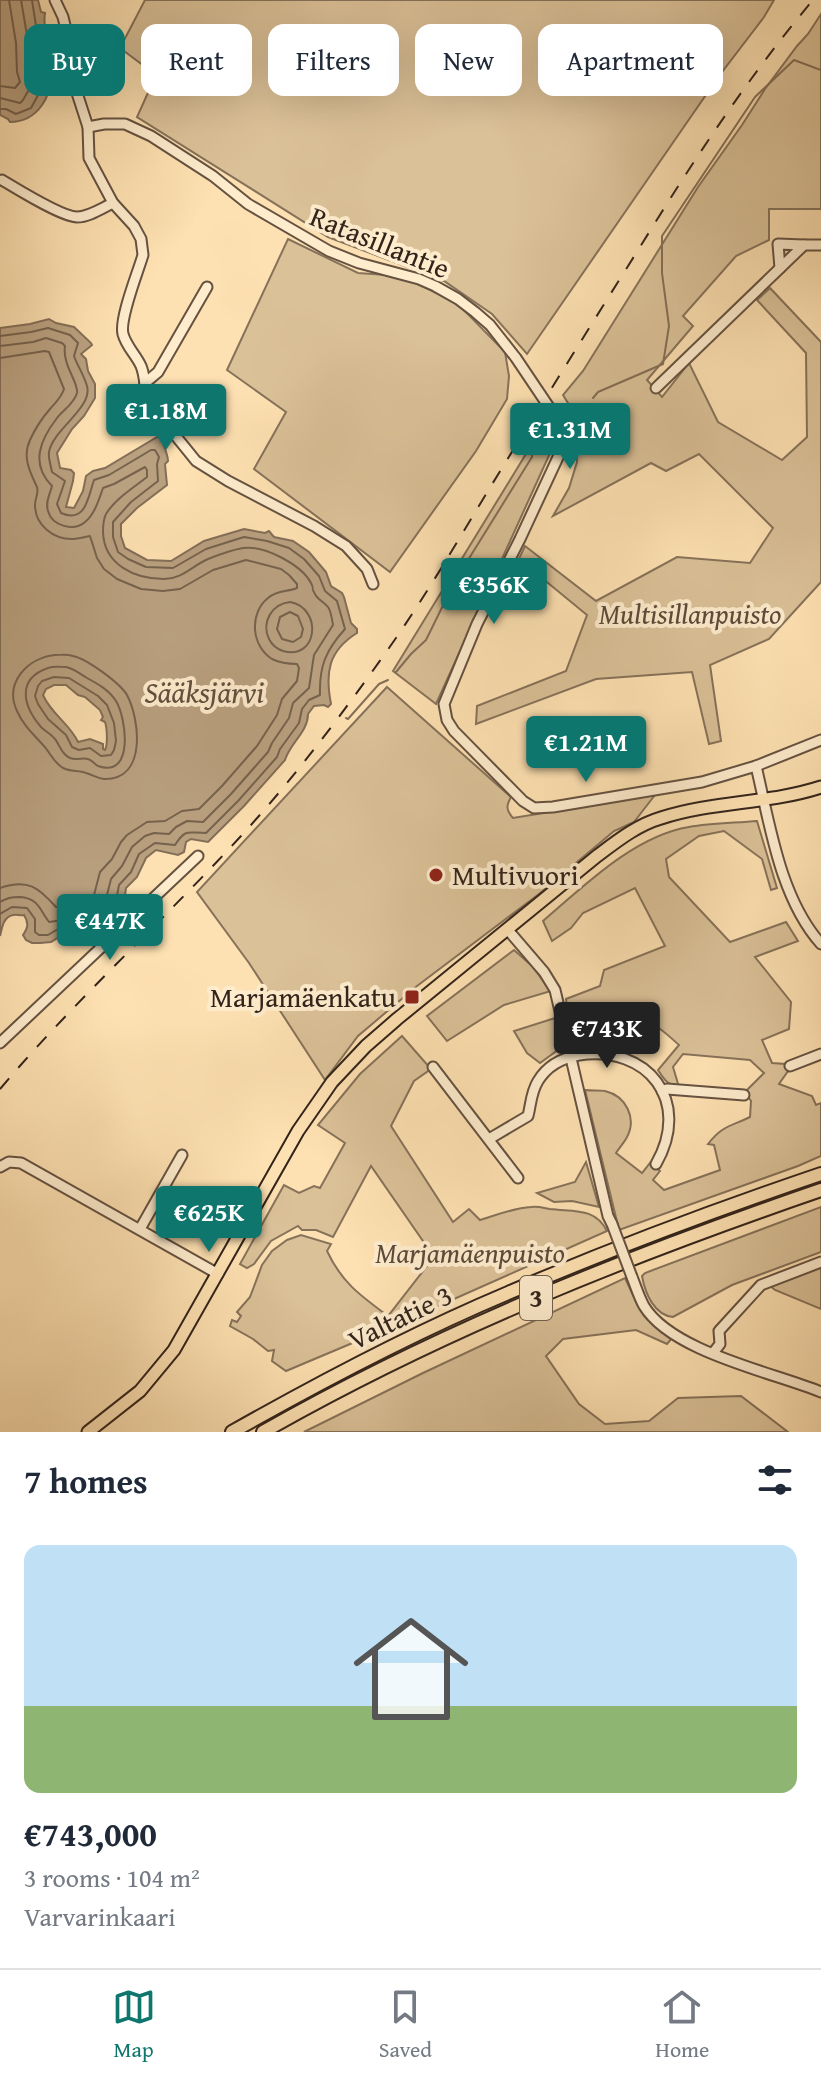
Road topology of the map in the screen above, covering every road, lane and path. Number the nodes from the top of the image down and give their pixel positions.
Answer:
1 (55, 0) edge
2 (88, 127) junction
3 (2, 180) dead end
4 (113, 203) junction
5 (804, 245) junction
6 (821, 245) edge
7 (780, 268) junction
8 (207, 287) dead end
9 (145, 383) junction
10 (656, 388) dead end
11 (373, 584) dead end
12 (821, 740) edge
13 (756, 766) junction
14 (821, 787) edge
15 (764, 799) junction
16 (198, 856) dead end
17 (508, 930) junction
18 (821, 944) edge
19 (0, 1043) edge
20 (821, 1054) edge
21 (571, 1057) junction
22 (790, 1066) dead end
23 (433, 1067) dead end
24 (662, 1091) junction
25 (744, 1095) dead end
26 (489, 1139) junction
27 (182, 1155) dead end
28 (656, 1164) dead end
29 (0, 1167) edge
30 (821, 1174) edge
31 (518, 1178) dead end
32 (821, 1190) edge
33 (140, 1229) junction
34 (821, 1262) edge
35 (218, 1274) junction
36 (713, 1353) junction
37 (821, 1392) edge
38 (88, 1432) edge
39 (232, 1432) edge
40 (263, 1432) edge

1 - 2 street
2 - 4 street
2 - 13 street, Ratasillantie, bridge
3 - 4 street
4 - 9 street
5 - 6 street
5 - 7 street
5 - 7 street
7 - 10 street
8 - 9 street
9 - 11 street
12 - 13 street
13 - 15 street
14 - 15 main road
15 - 17 main road
15 - 18 street
16 - 19 street
17 - 21 street
17 - 35 main road
20 - 22 street
21 - 24 street
21 - 26 street
21 - 36 street, bridge
23 - 26 street
24 - 25 street
24 - 28 street
26 - 31 street
27 - 33 street
29 - 33 street
30 - 39 highway, Valtatie 3 / 3
32 - 40 highway, Valtatie 3 / 3
33 - 35 street
34 - 36 street
35 - 38 main road
36 - 37 street

